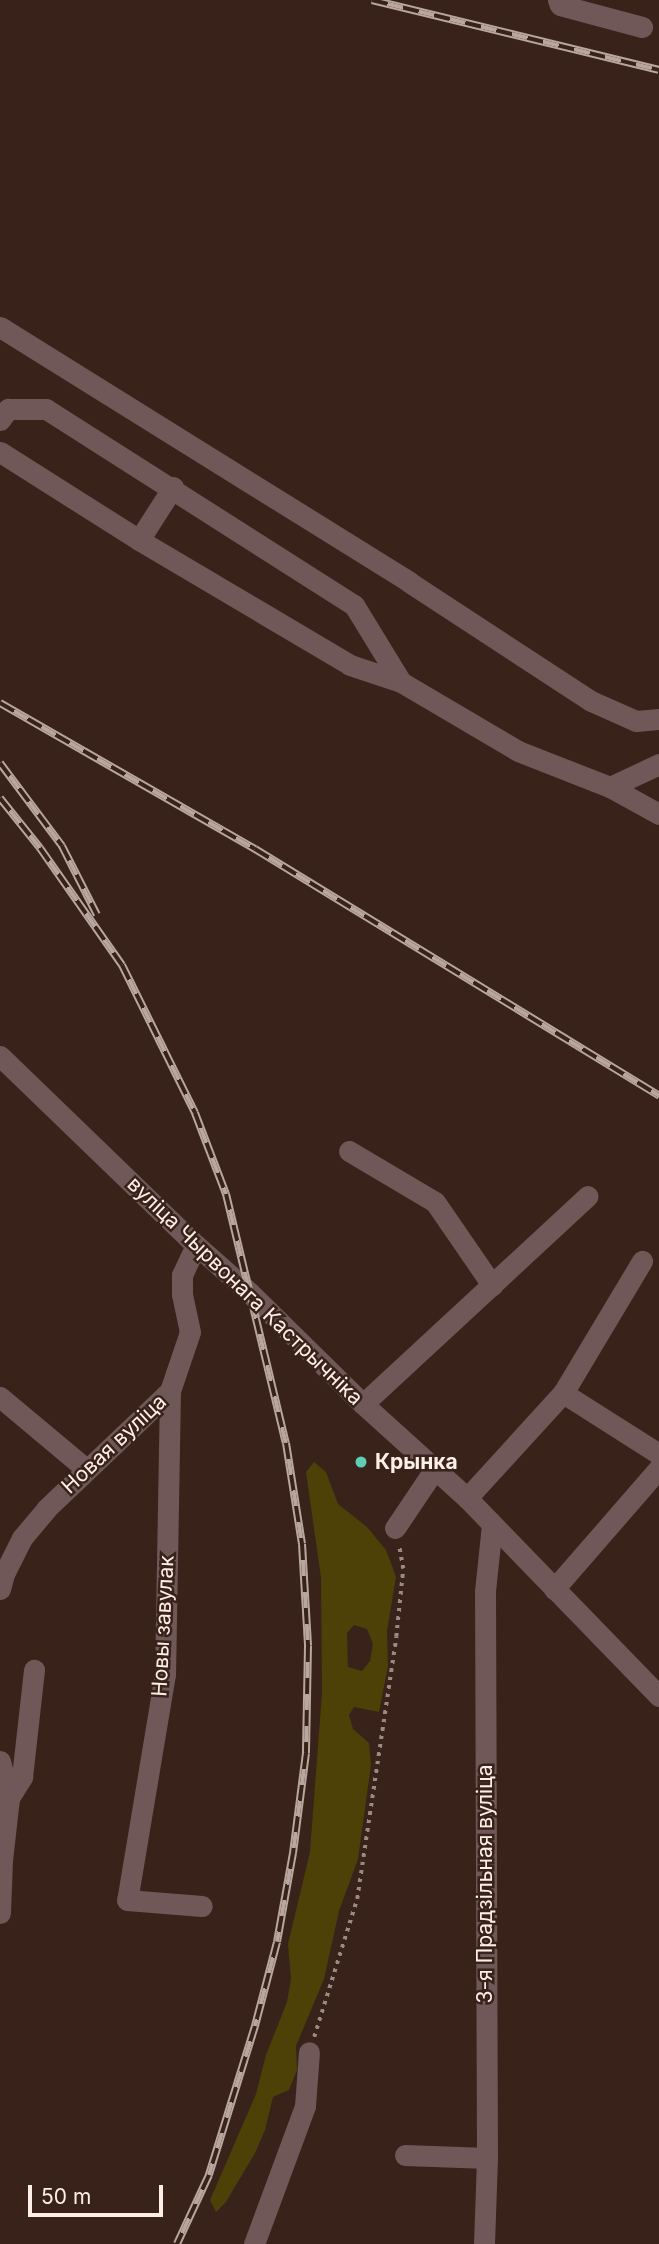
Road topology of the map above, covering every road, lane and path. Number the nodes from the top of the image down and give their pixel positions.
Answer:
1 (558, 0) edge
2 (642, 27) dead end
3 (0, 327) edge
4 (0, 419) edge
5 (0, 452) edge
6 (173, 487) junction
7 (139, 540) junction
8 (401, 682) junction
9 (659, 719) edge
10 (659, 764) edge
11 (610, 787) junction
12 (659, 814) edge
13 (0, 1056) edge
14 (349, 1151) dead end
15 (588, 1196) dead end
16 (196, 1245) junction
17 (642, 1261) dead end
18 (492, 1285) junction
19 (170, 1391) junction
20 (563, 1393) junction
21 (0, 1397) edge
22 (363, 1404) junction
23 (659, 1454) edge
24 (659, 1468) edge
25 (86, 1469) junction
26 (434, 1470) junction
27 (467, 1498) junction
28 (492, 1524) junction
29 (395, 1528) joint
30 (0, 1589) edge
31 (554, 1589) junction
32 (34, 1670) dead end
33 (659, 1696) edge
34 (0, 1761) edge
35 (9, 1798) junction
36 (202, 1906) dead end
37 (0, 1913) edge
38 (309, 2052) joint
39 (405, 2155) dead end
40 (487, 2158) junction
41 (249, 2238) edge
42 (484, 2244) edge

1 - 2 street
3 - 9 street
4 - 6 street
5 - 7 street
6 - 7 street
6 - 8 street
7 - 8 street
8 - 11 street
10 - 11 street
11 - 12 street
13 - 16 street, вуліца Чырвонага Кастрычніка
14 - 18 street
15 - 18 street
16 - 19 street, Новая вуліца
16 - 22 street, вуліца Чырвонага Кастрычніка
17 - 20 street
18 - 22 street
19 - 25 street, Новая вуліца
19 - 36 street, Новы завулак
20 - 23 street
20 - 27 street
21 - 25 street
22 - 26 street, вуліца Чырвонага Кастрычніка
24 - 31 street
25 - 30 street, Новая вуліца
26 - 27 street, вуліца Чырвонага Кастрычніка
26 - 29 street
27 - 28 street, вуліца Чырвонага Кастрычніка
28 - 31 street, вуліца Чырвонага Кастрычніка
28 - 40 street, 3-я Прадзільная вуліца
29 - 38 path
31 - 33 street, вуліца Чырвонага Кастрычніка
32 - 35 street
34 - 35 street
35 - 37 street
38 - 41 street
39 - 40 street
40 - 42 street, 3-я Прадзільная вуліца

